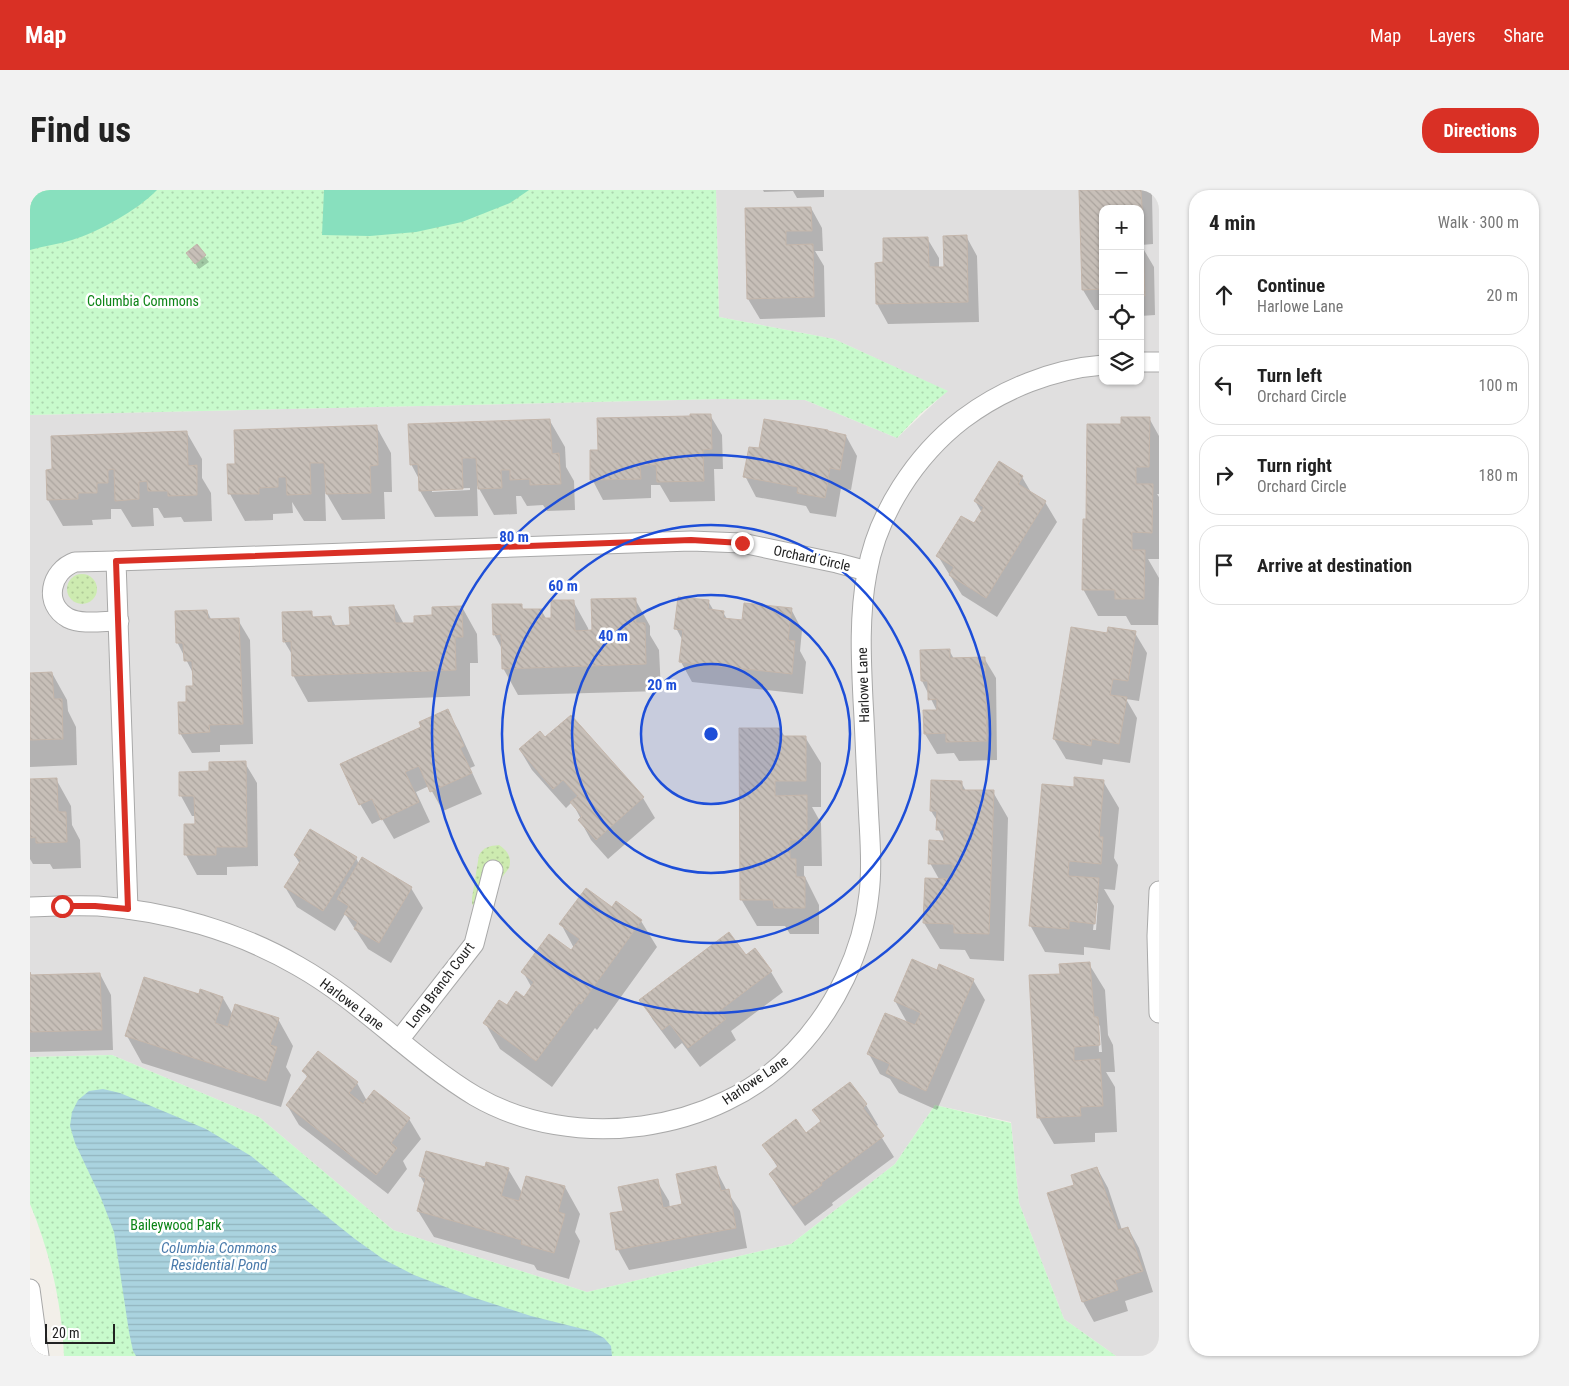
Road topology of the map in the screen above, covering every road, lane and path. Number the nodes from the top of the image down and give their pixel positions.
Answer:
1 (1144, 362) edge
2 (1159, 362) edge
3 (1099, 365) edge
4 (116, 561) junction
5 (867, 571) junction
6 (119, 621) junction
7 (493, 870) dead end
8 (1159, 891) edge
9 (30, 907) edge
10 (128, 909) junction
11 (1159, 1013) edge
12 (399, 1040) junction
13 (30, 1289) edge
14 (39, 1356) edge

1 - 2 street
3 - 5 street, Harlowe Lane
4 - 5 street, Orchard Circle
4 - 6 street
4 - 6 street
5 - 12 street, Harlowe Lane
6 - 10 street
7 - 12 street, Long Branch Court
8 - 11 street
9 - 10 street, Harlowe Lane
10 - 12 street, Harlowe Lane
13 - 14 street

